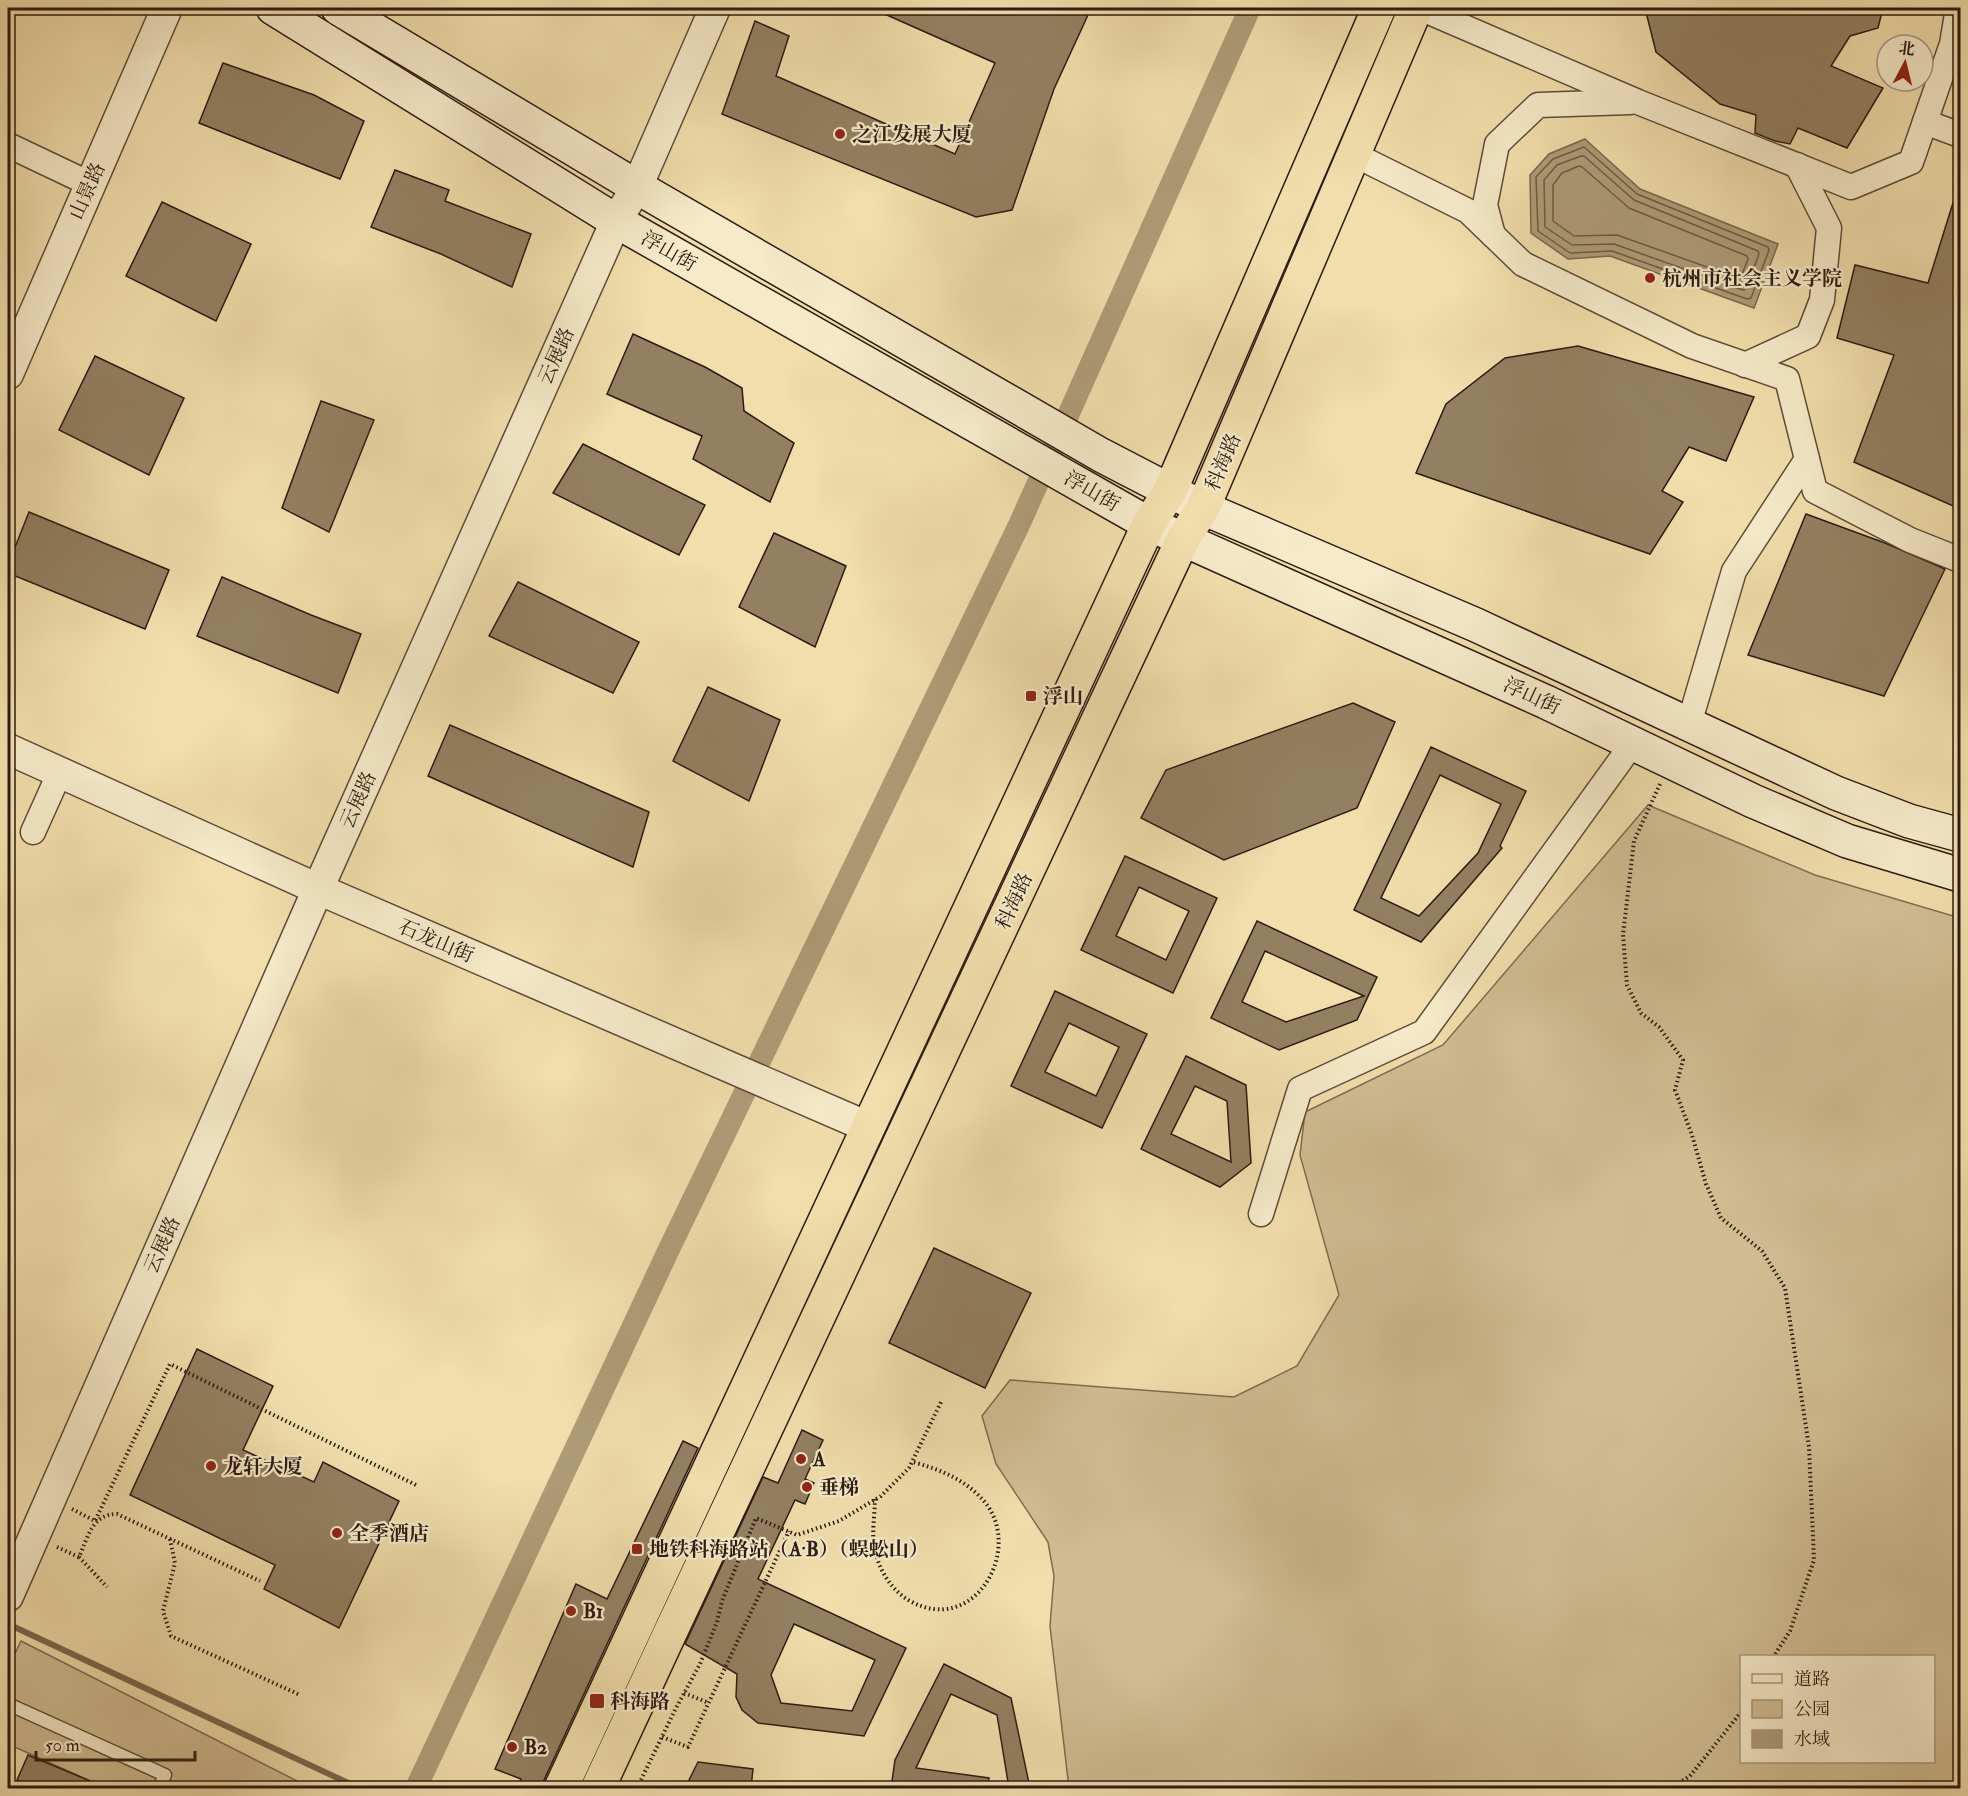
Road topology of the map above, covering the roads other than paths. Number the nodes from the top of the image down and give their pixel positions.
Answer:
1 (167, 8) edge
2 (273, 8) edge
3 (338, 8) edge
4 (715, 8) edge
5 (1379, 8) edge
6 (1418, 8) edge
7 (1958, 8) edge
8 (1638, 102) junction
9 (1925, 122) junction
10 (1960, 135) edge
11 (8, 145) edge
12 (1353, 154) junction
13 (1797, 165) junction
14 (90, 184) junction
15 (637, 187) junction
16 (616, 221) junction
17 (1493, 235) junction
18 (1745, 365) junction
19 (8, 374) edge
20 (1807, 459) junction
21 (1170, 491) junction
22 (1203, 508) junction
23 (1149, 524) junction
24 (1183, 539) junction
25 (1960, 560) edge
26 (1689, 724) junction
27 (1633, 744) junction
28 (8, 748) edge
29 (60, 772) junction
30 (33, 832) dead end
31 (1960, 835) edge
32 (1960, 875) edge
33 (318, 889) junction
34 (867, 1127) junction
35 (1261, 1214) dead end
36 (8, 1596) edge
37 (8, 1704) edge
38 (159, 1788) edge
39 (561, 1788) edge
40 (598, 1788) edge

1 - 14 street, 山景路
2 - 16 main road, 浮山街
3 - 15 main road, 浮山街
4 - 15 street, 云展路
5 - 21 highway, 科海路
6 - 8 street
6 - 12 highway, 科海路
7 - 9 street
8 - 13 street
8 - 17 street
9 - 10 street
9 - 13 street
11 - 14 street
12 - 17 street
12 - 22 highway, 科海路
13 - 18 street
14 - 19 street, 山景路
15 - 16 street, 云展路
15 - 21 main road, 浮山街
16 - 23 main road, 浮山街
16 - 33 street, 云展路
17 - 18 street
18 - 20 street
20 - 25 street
20 - 26 street
21 - 22 main road, 浮山街
21 - 23 highway, 科海路
22 - 24 highway, 科海路
22 - 26 main road, 浮山街
23 - 24 main road, 浮山街
23 - 34 highway, 科海路
24 - 27 main road, 浮山街
24 - 40 highway, 科海路
26 - 31 main road, 浮山街
27 - 32 main road, 浮山街
27 - 35 street
28 - 29 street, 石龙山街
29 - 30 street
29 - 33 street, 石龙山街
33 - 34 street, 石龙山街
33 - 36 street, 云展路
34 - 39 highway, 科海路
37 - 38 lane

